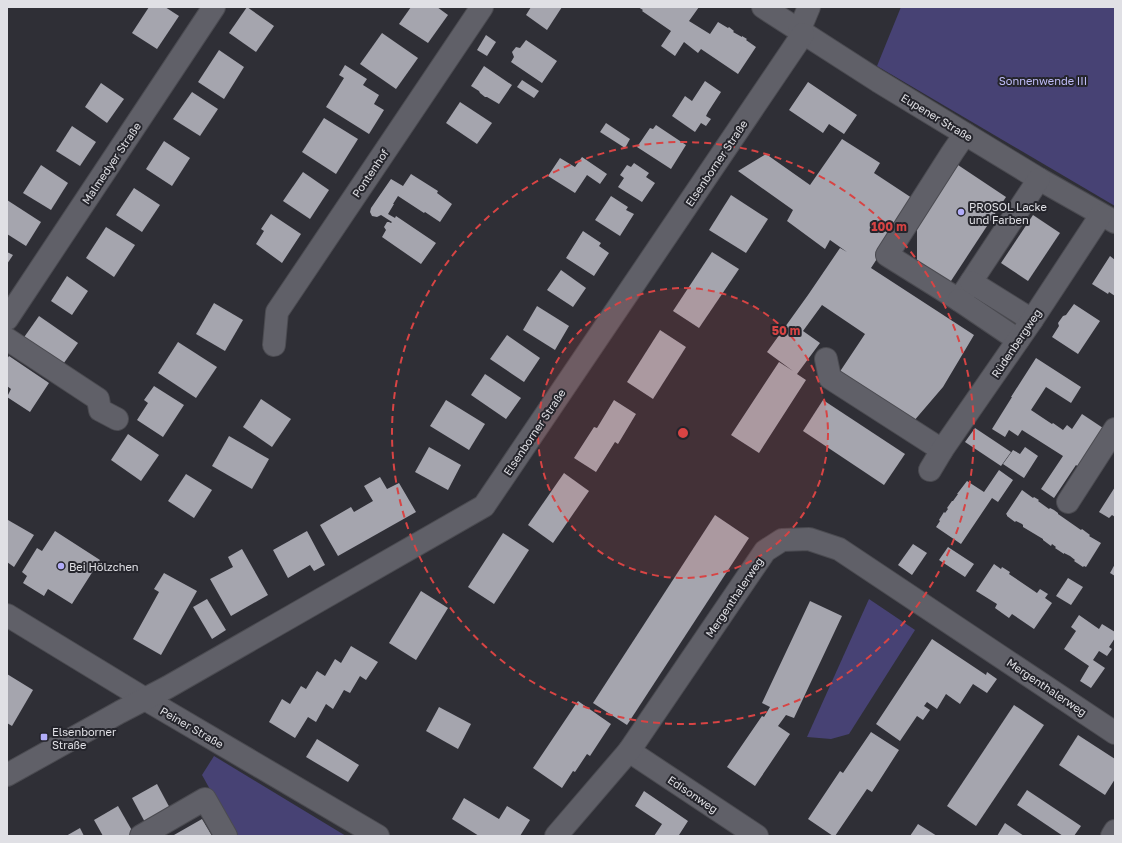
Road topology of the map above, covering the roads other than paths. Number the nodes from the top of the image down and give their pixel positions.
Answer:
1 (214, 7) edge
2 (482, 7) edge
3 (763, 7) edge
4 (809, 7) edge
5 (801, 32) junction
6 (965, 134) junction
7 (1039, 179) junction
8 (1108, 219) edge
9 (971, 282) junction
10 (959, 300) junction
11 (7, 319) edge
12 (1032, 320) junction
13 (7, 339) edge
14 (1018, 340) junction
15 (274, 345) dead end
16 (826, 359) dead end
17 (117, 419) dead end
18 (1115, 429) edge
19 (942, 450) junction
20 (930, 470) dead end
21 (1068, 502) dead end
22 (7, 615) edge
23 (145, 699) junction
24 (1115, 733) edge
25 (629, 751) junction
26 (7, 775) edge
27 (1115, 831) edge
28 (142, 836) edge
29 (226, 836) edge
30 (378, 836) edge
31 (556, 836) edge
32 (757, 836) edge
33 (1112, 836) edge

1 - 11 street, Malmedyer Straße
2 - 15 street, Pontenhof
3 - 5 street, Eupener Straße
4 - 5 street, Elsenborner Straße
5 - 6 street, Eupener Straße
5 - 23 street, Elsenborner Straße
6 - 7 street, Eupener Straße
6 - 10 street
7 - 8 street, Eupener Straße
7 - 9 street
8 - 12 street, Rüdenbergweg
9 - 10 street
9 - 12 street
10 - 14 street
12 - 14 street, Rüdenbergweg
13 - 17 street
14 - 19 street, Rüdenbergweg
16 - 19 street
18 - 21 street
19 - 20 street, Rüdenbergweg
22 - 23 street, Peiner Straße
23 - 26 street, Elsenborner Straße
23 - 30 street, Peiner Straße
24 - 25 street, Mergenthalerweg
25 - 31 street, Mergenthalerweg
25 - 32 street, Edisonweg
27 - 33 street
28 - 29 street

